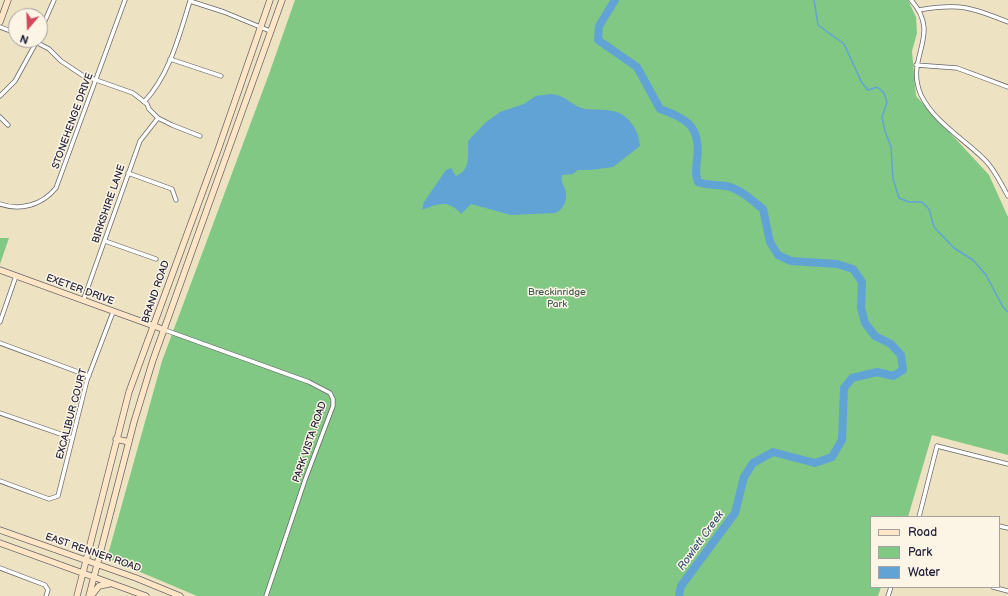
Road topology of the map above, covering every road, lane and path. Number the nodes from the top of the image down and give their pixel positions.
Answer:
1 (8, 0) edge
2 (54, 0) edge
3 (125, 0) edge
4 (270, 0) edge
5 (282, 0) edge
6 (911, 0) edge
7 (946, 0) edge
8 (190, 1) edge
9 (945, 5) junction
10 (919, 10) junction
11 (48, 14) edge
12 (0, 22) edge
13 (1008, 22) edge
14 (259, 27) junction
15 (270, 31) junction
16 (33, 48) edge
17 (48, 48) edge
18 (170, 59) junction
19 (916, 65) junction
20 (221, 76) dead end
21 (96, 80) junction
22 (1008, 87) edge
23 (0, 96) edge
24 (144, 102) junction
25 (0, 117) edge
26 (158, 118) junction
27 (8, 125) dead end
28 (200, 136) dead end
29 (128, 173) junction
30 (1008, 196) edge
31 (176, 200) dead end
32 (0, 204) edge
33 (105, 241) junction
34 (156, 259) dead end
35 (0, 270) edge
36 (16, 276) junction
37 (83, 301) junction
38 (113, 312) junction
39 (0, 322) edge
40 (154, 326) junction
41 (165, 330) junction
42 (0, 343) edge
43 (89, 376) junction
44 (0, 413) edge
45 (72, 438) junction
46 (116, 439) junction
47 (129, 442) junction
48 (1008, 464) edge
49 (0, 482) edge
50 (919, 516) edge
51 (0, 530) edge
52 (0, 543) edge
53 (86, 560) junction
54 (97, 564) junction
55 (0, 568) edge
56 (83, 574) junction
57 (94, 578) junction
58 (115, 585) junction
59 (997, 588) edge
60 (1008, 591) edge
61 (46, 596) edge
62 (77, 596) edge
63 (90, 596) edge
64 (146, 596) edge
65 (180, 596) edge
66 (266, 596) edge

1 - 12 main road
2 - 11 street
3 - 21 street, STONEHENGE DRIVE
4 - 14 main road, BRAND ROAD
5 - 15 main road
6 - 10 street
7 - 9 street
8 - 14 street
8 - 18 street
9 - 10 street
9 - 13 street
10 - 19 street
14 - 15 street
14 - 40 main road, BRAND ROAD
15 - 41 main road
16 - 23 street
17 - 21 street
18 - 20 street
18 - 24 street
19 - 22 street
19 - 30 street
21 - 24 street
21 - 32 street, STONEHENGE DRIVE
24 - 26 street
25 - 27 street
26 - 28 street
26 - 29 street, BIRKSHIRE LANE
29 - 31 street
29 - 33 street, BIRKSHIRE LANE
33 - 34 street
33 - 37 street, BIRKSHIRE LANE
35 - 36 main road, EXETER DRIVE
36 - 37 main road, EXETER DRIVE
36 - 39 street
37 - 38 main road, EXETER DRIVE
38 - 40 main road, EXETER DRIVE
38 - 43 street, EXCALIBUR COURT
40 - 41 main road, EXETER DRIVE
40 - 46 main road, BRAND ROAD
41 - 47 main road
41 - 66 street, PARK VISTA ROAD
42 - 43 street
43 - 45 street, EXCALIBUR COURT
44 - 45 street
45 - 49 street, EXCALIBUR COURT
46 - 47 main road
46 - 53 main road, BRAND ROAD
47 - 54 main road
48 - 50 street
51 - 53 main road, EAST RENNER ROAD
52 - 56 main road
53 - 54 main road, EAST RENNER ROAD
53 - 56 main road, BRAND ROAD
54 - 57 main road
54 - 65 main road, EAST RENNER ROAD
55 - 61 street
56 - 57 main road
56 - 62 main road, BRAND ROAD
57 - 58 main road
57 - 63 main road
58 - 63 main road
58 - 64 main road
59 - 60 street

